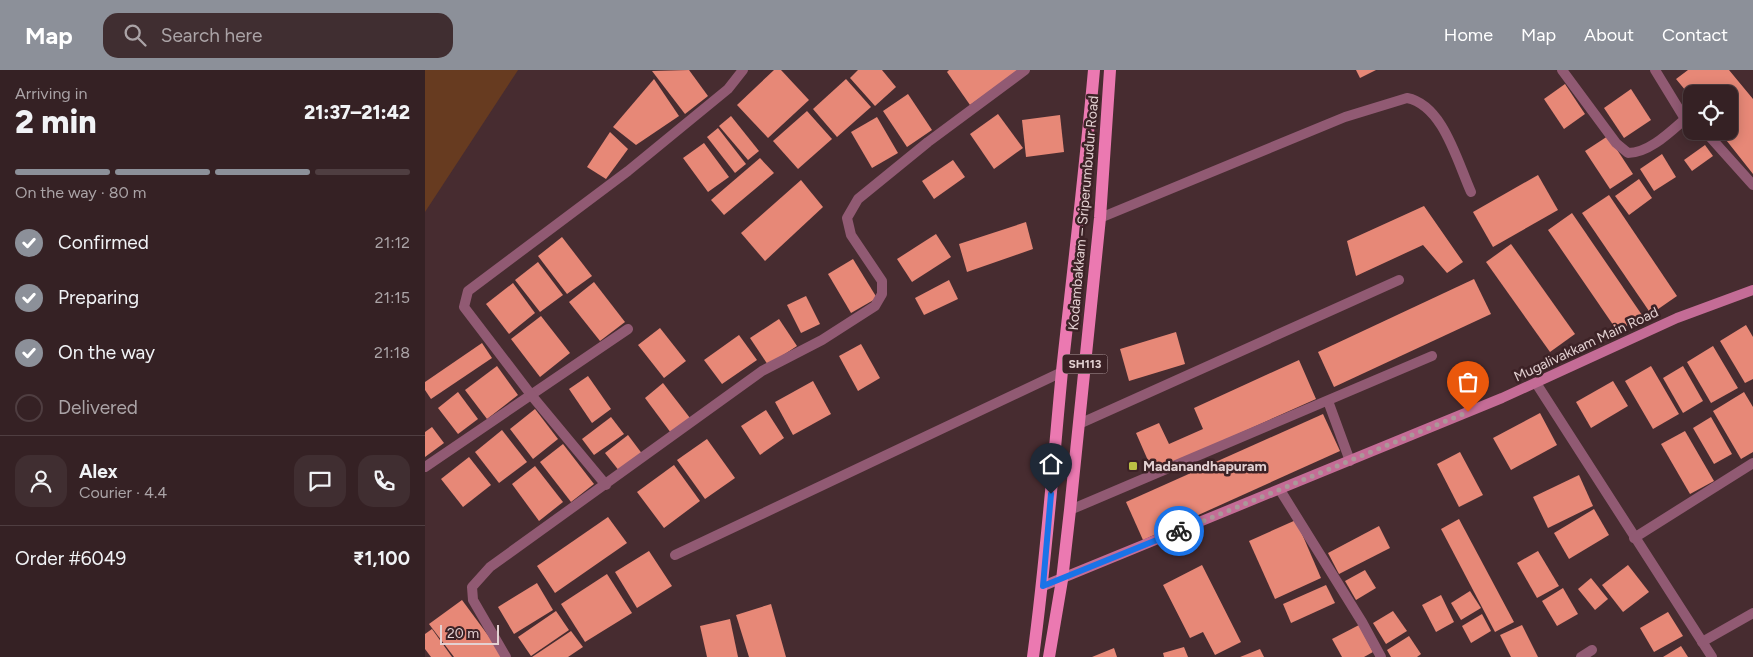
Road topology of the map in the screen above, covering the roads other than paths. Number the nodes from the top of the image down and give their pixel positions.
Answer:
1 (743, 70) edge
2 (1025, 70) edge
3 (1094, 70) edge
4 (1110, 70) edge
5 (1562, 70) edge
6 (1655, 70) edge
7 (1683, 114) edge
8 (1683, 125) edge
9 (1713, 140) edge
10 (1753, 185) edge
11 (1471, 192) dead end
12 (1100, 218) junction
13 (1399, 280) dead end
14 (1753, 290) edge
15 (628, 330) dead end
16 (1431, 356) dead end
17 (1062, 372) junction
18 (1536, 383) junction
19 (531, 396) junction
20 (1327, 401) junction
21 (1079, 424) junction
22 (1350, 461) junction
23 (1753, 463) edge
24 (425, 468) edge
25 (606, 485) junction
26 (1280, 490) junction
27 (1070, 510) junction
28 (1634, 538) junction
29 (675, 555) dead end
30 (1062, 580) junction
31 (1043, 586) junction
32 (1753, 613) edge
33 (1703, 642) junction
34 (1592, 650) dead end
35 (506, 657) edge
36 (1033, 657) edge
37 (1049, 657) edge
38 (1381, 657) edge
39 (1581, 657) edge
40 (1712, 657) edge

1 - 19 street
2 - 25 street
3 - 17 main road, Kodambakkam – Sriperumbudur Road / SH113
4 - 12 main road, Kodambakkam – Sriperumbudur Road / SH113
5 - 8 street
6 - 7 street
9 - 10 street
11 - 12 street
12 - 21 main road, Kodambakkam – Sriperumbudur Road / SH113
13 - 21 street
14 - 18 street, Mugalivakkam Main Road
15 - 19 street
16 - 20 street
17 - 29 street
17 - 31 main road, Kodambakkam – Sriperumbudur Road / SH113
18 - 22 street, Mugalivakkam Main Road
18 - 28 street
19 - 24 street
19 - 25 street
20 - 22 street
20 - 27 street
21 - 27 main road, Kodambakkam – Sriperumbudur Road / SH113
22 - 26 street, Mugalivakkam Main Road
23 - 28 street
25 - 35 street
26 - 30 street, Mugalivakkam Main Road
26 - 38 street
27 - 30 main road, Kodambakkam – Sriperumbudur Road / SH113
28 - 33 street
30 - 31 street, Mugalivakkam Main Road
30 - 37 main road, Kodambakkam – Sriperumbudur Road / SH113
31 - 36 main road, Kodambakkam – Sriperumbudur Road / SH113
32 - 33 street
33 - 40 street
34 - 39 street

